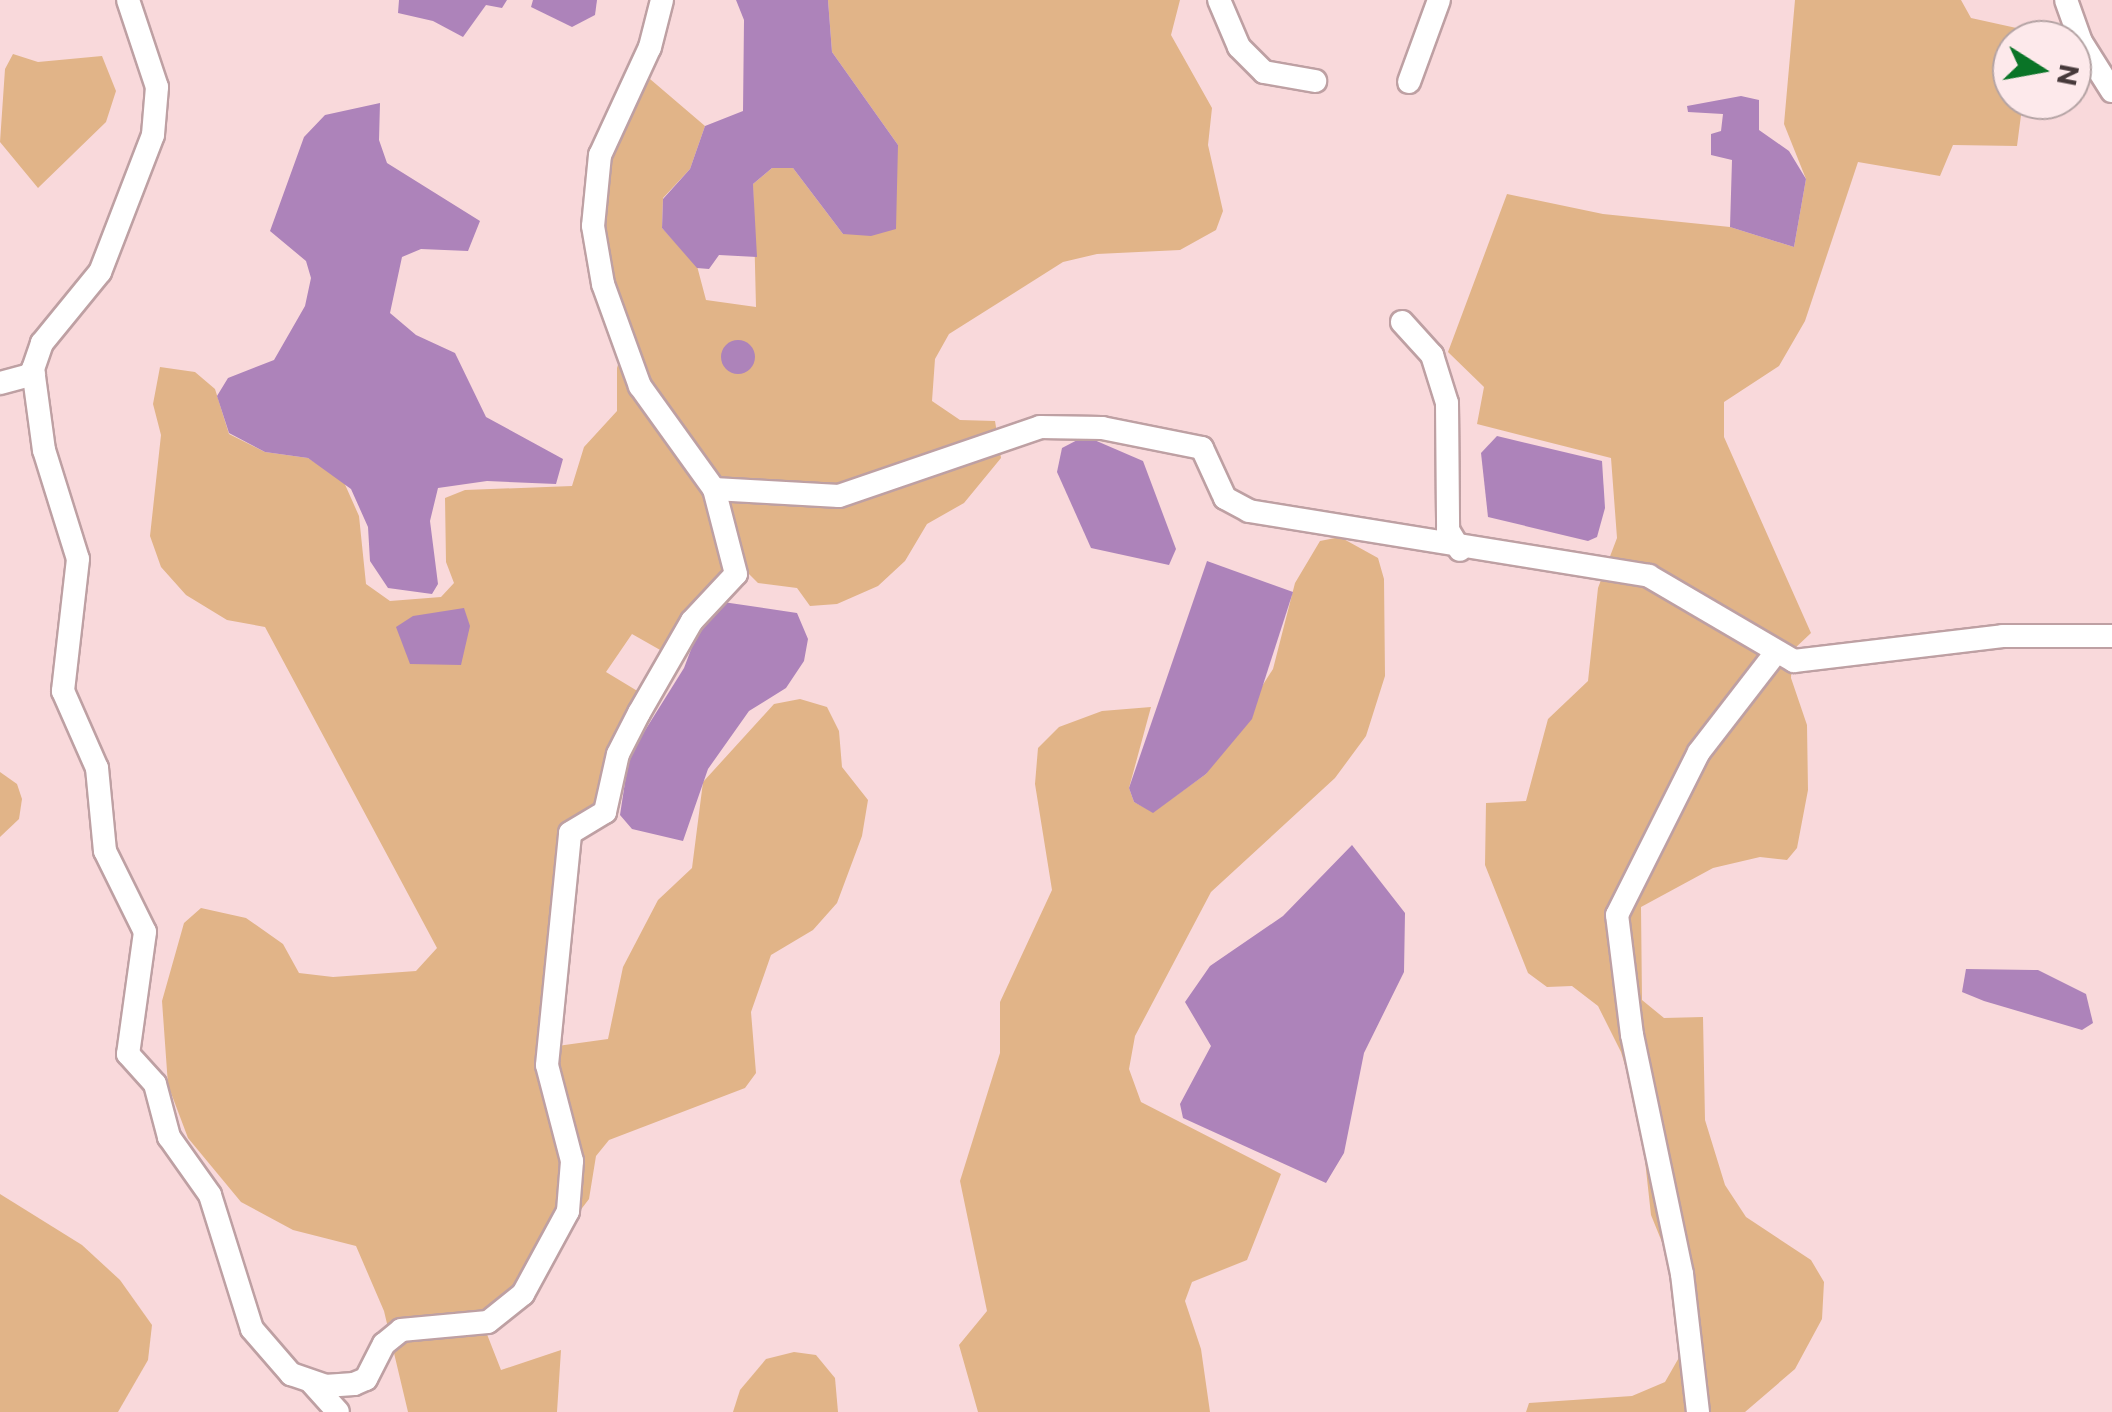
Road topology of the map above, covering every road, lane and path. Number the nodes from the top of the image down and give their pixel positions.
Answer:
1 (128, 0) edge
2 (662, 0) edge
3 (1219, 0) edge
4 (1439, 0) edge
5 (2066, 0) edge
6 (1315, 82) dead end
7 (1409, 82) dead end
8 (2112, 91) edge
9 (1402, 322) dead end
10 (34, 374) junction
11 (0, 383) edge
12 (714, 489) junction
13 (1460, 550) junction
14 (2112, 636) edge
15 (1774, 654) junction
16 (311, 1382) junction
17 (338, 1412) edge
18 (1698, 1412) edge

1 - 10 street
2 - 12 street
3 - 6 street
4 - 7 street
5 - 8 street
9 - 13 street
10 - 11 street
10 - 16 street
12 - 13 street
12 - 16 street
13 - 15 street
14 - 15 street
15 - 18 street
16 - 17 street

